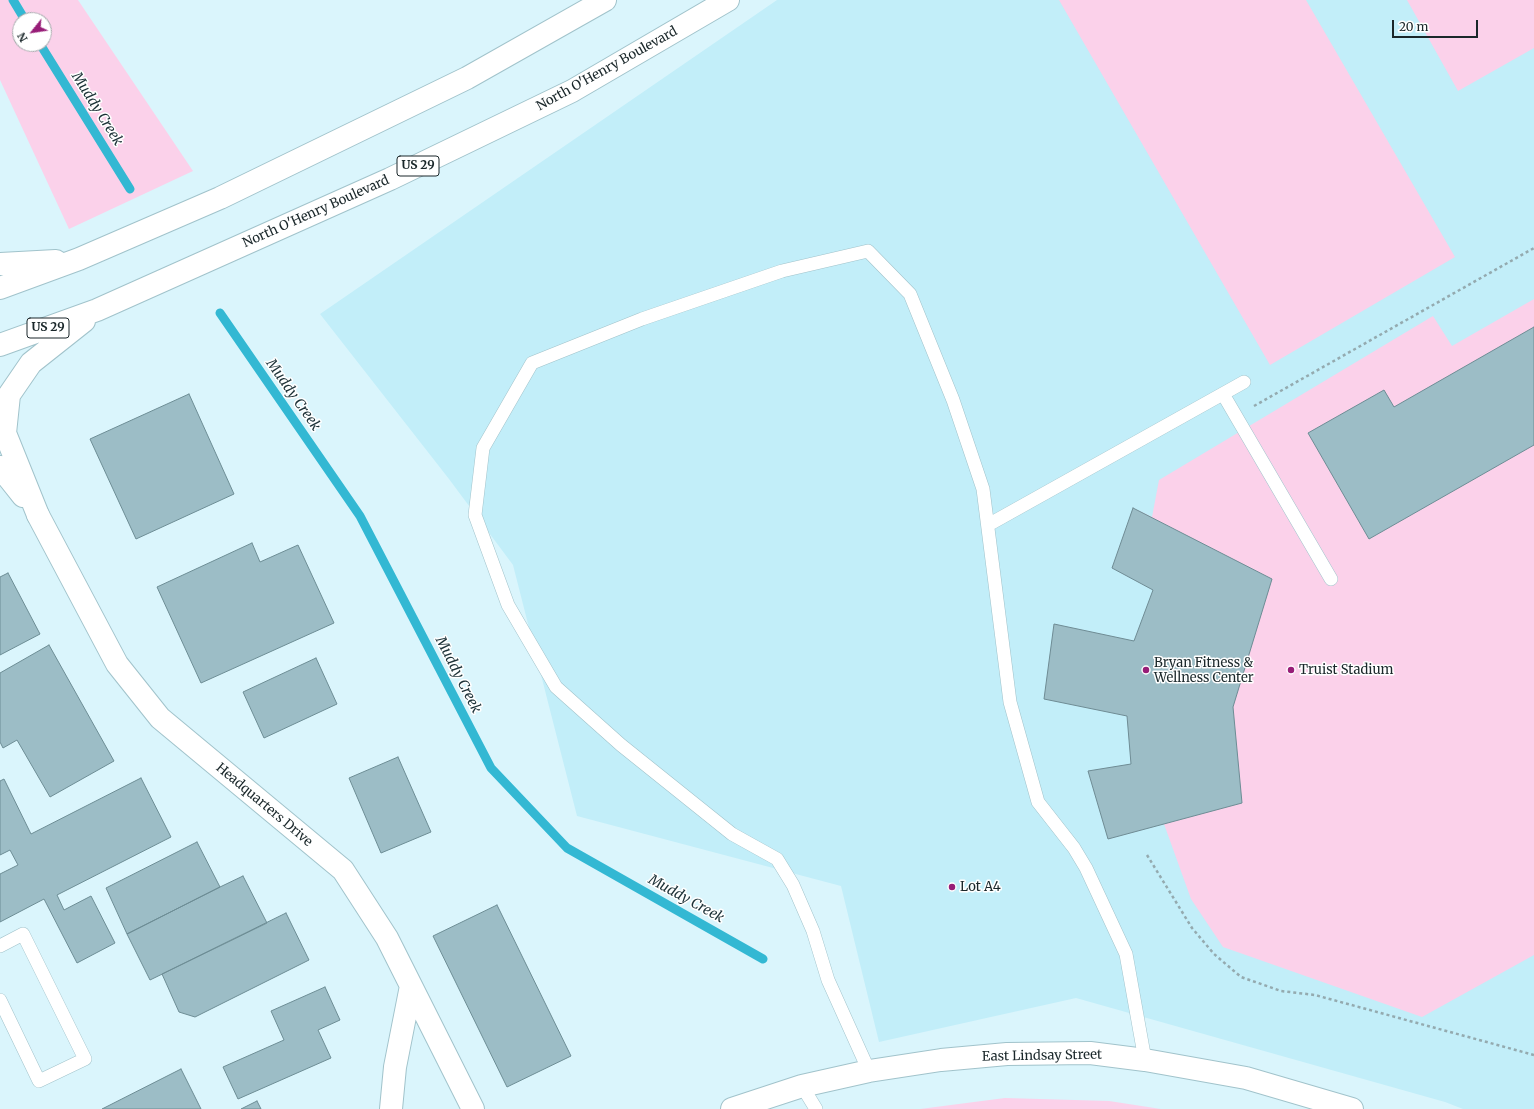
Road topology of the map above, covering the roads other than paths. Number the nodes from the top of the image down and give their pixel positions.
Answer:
1 (605, 0) edge
2 (728, 0) edge
3 (79, 259) junction
4 (0, 264) edge
5 (0, 288) edge
6 (97, 310) junction
7 (0, 345) edge
8 (1244, 382) dead end
9 (1223, 394) junction
10 (0, 467) edge
11 (38, 515) junction
12 (988, 525) junction
13 (1331, 579) dead end
14 (0, 946) edge
15 (411, 986) junction
16 (0, 1000) edge
17 (3, 1015) edge
18 (1145, 1060) junction
19 (869, 1070) junction
20 (802, 1086) junction
21 (391, 1109) edge
22 (473, 1109) edge
23 (732, 1109) edge
24 (816, 1109) edge
25 (1352, 1109) edge

1 - 3 main road
2 - 6 main road, North O'Henry Boulevard / US 29
3 - 4 main road
3 - 5 main road
6 - 7 main road, North O'Henry Boulevard / US 29
6 - 11 main road
8 - 9 lane
9 - 12 lane
9 - 13 lane
10 - 11 main road
11 - 15 main road, Headquarters Drive
12 - 18 lane
12 - 19 lane
14 - 17 lane
15 - 21 main road
15 - 22 main road, Headquarters Drive
16 - 17 lane
18 - 19 main road, East Lindsay Street
18 - 25 main road, East Lindsay Street
19 - 20 main road, East Lindsay Street
20 - 23 main road, East Lindsay Street
20 - 24 lane

